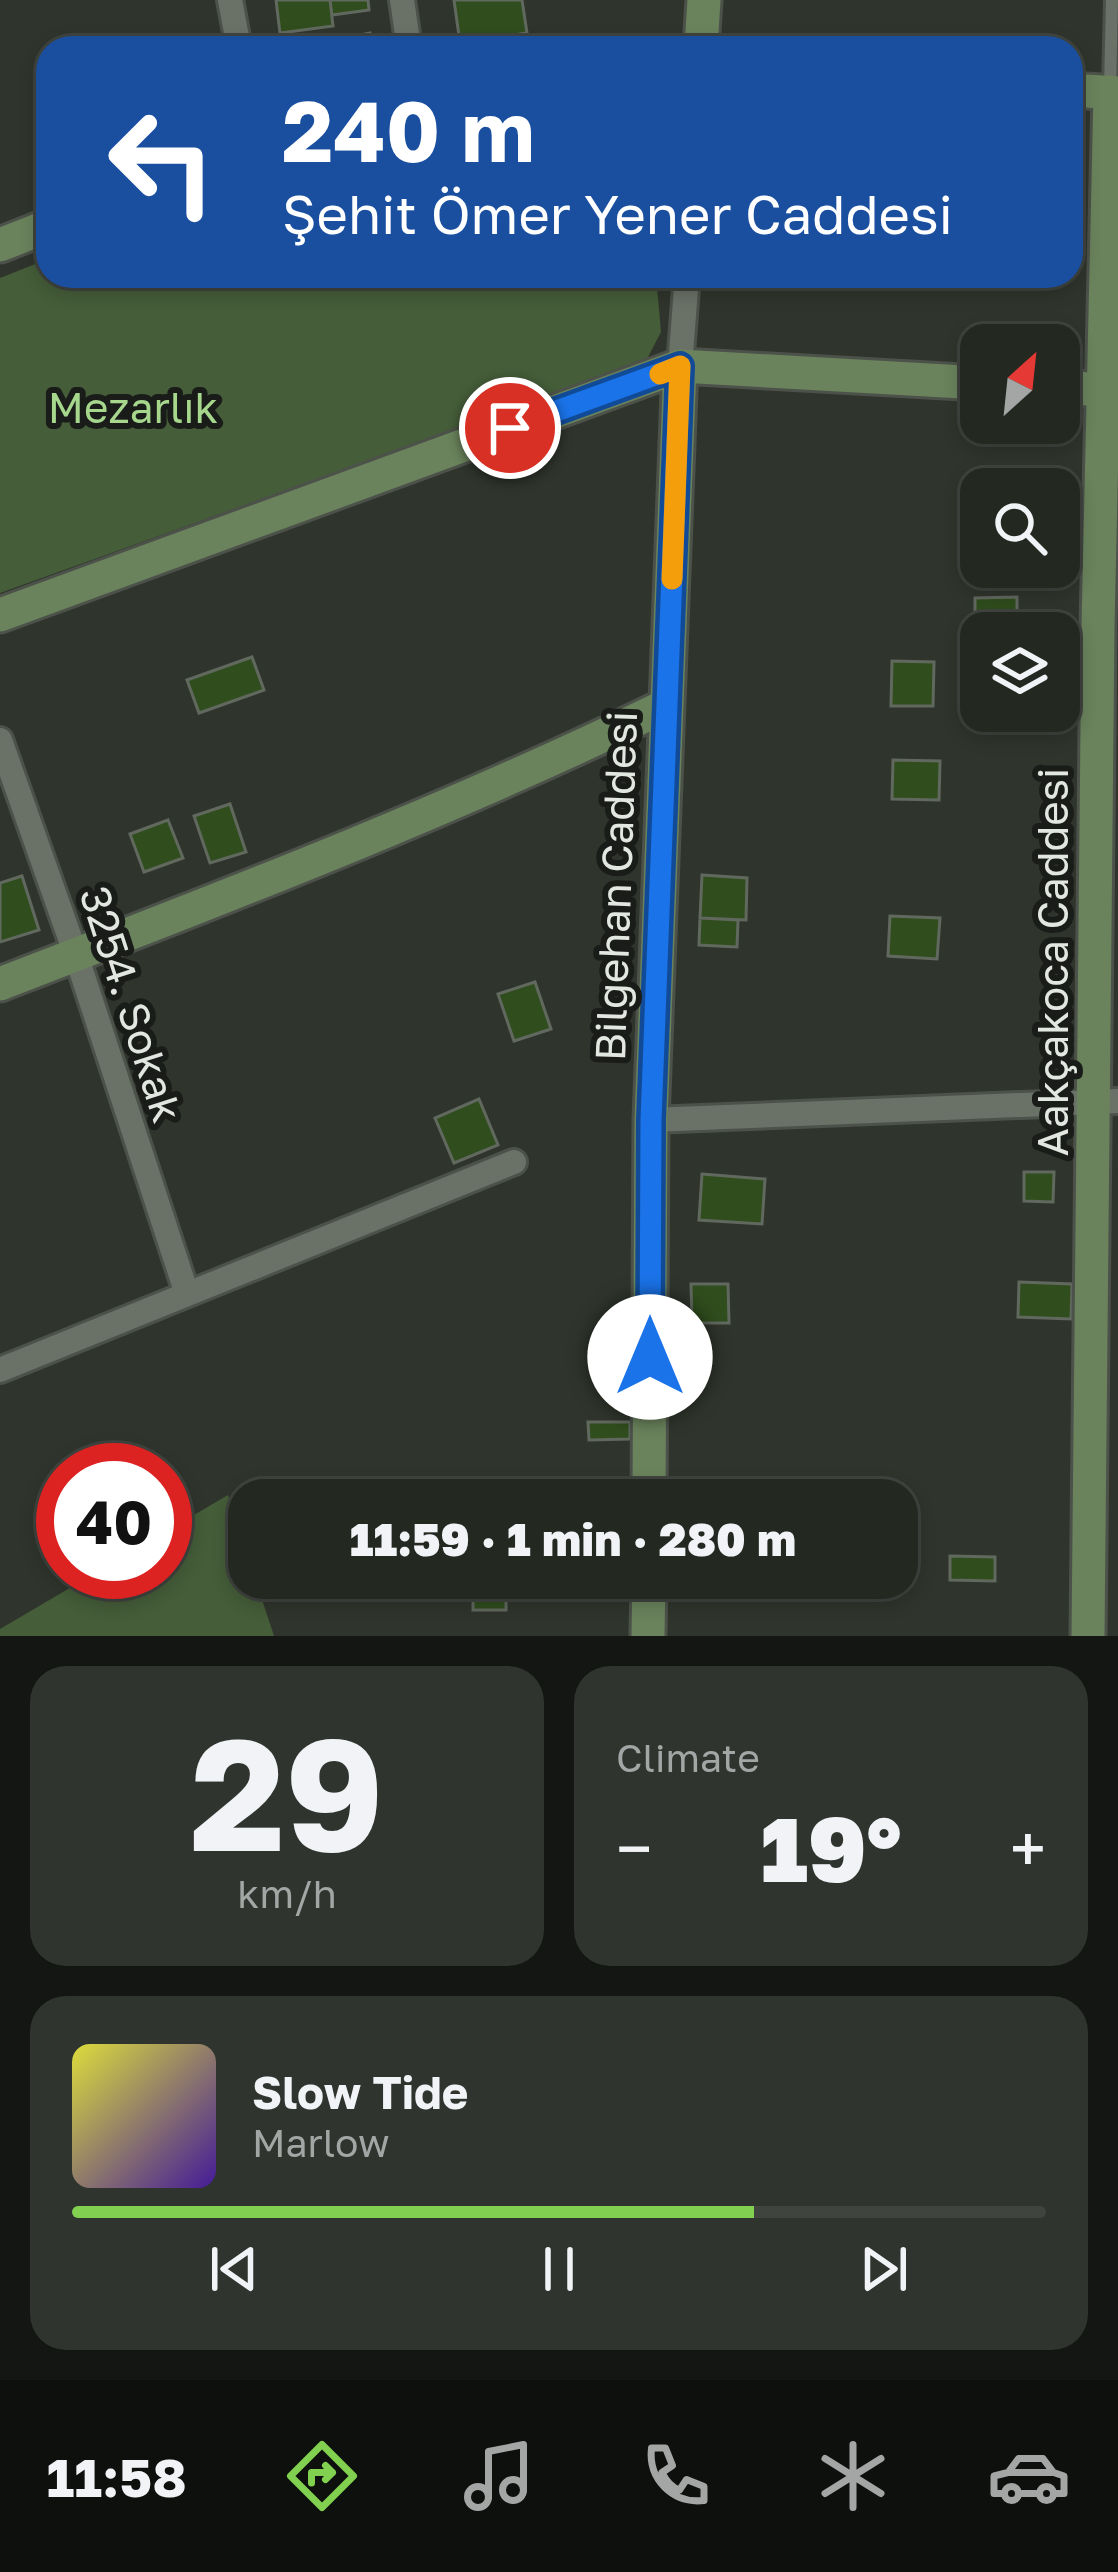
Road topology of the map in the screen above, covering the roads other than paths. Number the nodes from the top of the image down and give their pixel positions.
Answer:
1 (230, 0) edge
2 (402, 0) edge
3 (704, 0) edge
4 (1112, 0) edge
5 (237, 36) edge
6 (408, 36) edge
7 (702, 36) edge
8 (1083, 90) edge
9 (1114, 93) edge
10 (36, 230) edge
11 (0, 244) edge
12 (686, 288) edge
13 (680, 366) junction
14 (960, 382) edge
15 (1080, 388) edge
16 (1103, 390) junction
17 (0, 615) edge
18 (1108, 627) edge
19 (667, 705) junction
20 (0, 740) edge
21 (76, 955) junction
22 (0, 984) edge
23 (1107, 1101) edge
24 (651, 1120) junction
25 (514, 1162) dead end
26 (187, 1294) junction
27 (0, 1370) edge
28 (649, 1479) edge
29 (649, 1599) edge
30 (648, 1636) edge
31 (1088, 1636) edge

1 - 5 street
2 - 6 street
3 - 7 street
4 - 9 lane, Aakçakoca Caddesi
8 - 9 street
9 - 16 street, Aakçakoca Caddesi
10 - 11 street
12 - 13 street, Bilgehan Caddesi
13 - 14 street
13 - 17 street
13 - 19 street, Bilgehan Caddesi
15 - 16 street
16 - 18 street, Aakçakoca Caddesi
18 - 23 street, Aakçakoca Caddesi
19 - 21 street
19 - 24 street, Bilgehan Caddesi
20 - 21 street, 3254. Sokak
21 - 22 street
21 - 26 street, 3254. Sokak
23 - 24 street
23 - 31 street, Aakçakoca Caddesi
24 - 28 street, Bilgehan Caddesi
25 - 26 street
26 - 27 street
29 - 30 street

